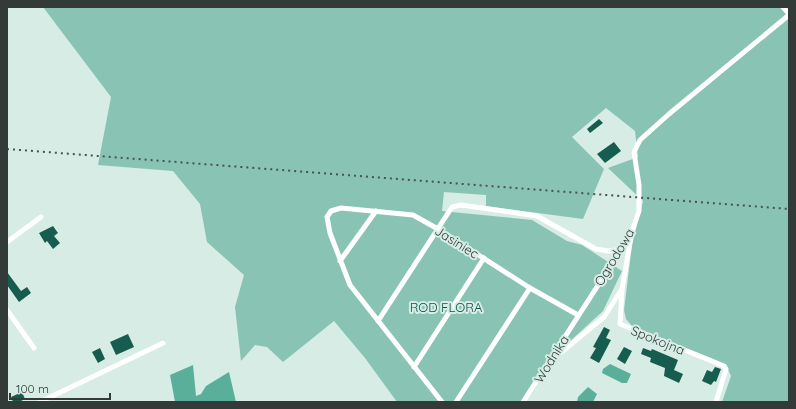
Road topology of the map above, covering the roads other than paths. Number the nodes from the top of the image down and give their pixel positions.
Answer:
1 (783, 7) edge
2 (789, 15) edge
3 (376, 211) junction
4 (41, 217) dead end
5 (438, 229) junction
6 (631, 234) junction
7 (7, 242) edge
8 (484, 258) junction
9 (340, 261) junction
10 (530, 288) junction
11 (622, 289) junction
12 (7, 310) edge
13 (578, 315) junction
14 (378, 321) junction
15 (163, 343) dead end
16 (34, 348) dead end
17 (548, 364) junction
18 (414, 367) junction
19 (40, 402) edge
20 (442, 402) edge
21 (456, 402) edge
22 (523, 402) edge
23 (716, 402) edge

1 - 2 street
2 - 6 street, Ogrodowa
3 - 5 street, Jasiniec
3 - 9 street
3 - 9 street, Jasiniec
4 - 7 street
5 - 6 street
5 - 8 street, Jasiniec
5 - 14 street
6 - 11 street
6 - 13 street, Ogrodowa
8 - 10 street, Jasiniec
8 - 18 street
9 - 14 street
10 - 13 street, Jasiniec
10 - 21 street
11 - 17 street
11 - 23 street, Spokojna
12 - 16 street
13 - 17 street, Wodnika
14 - 18 street
15 - 19 street
17 - 22 street, Wodnika
18 - 20 street

